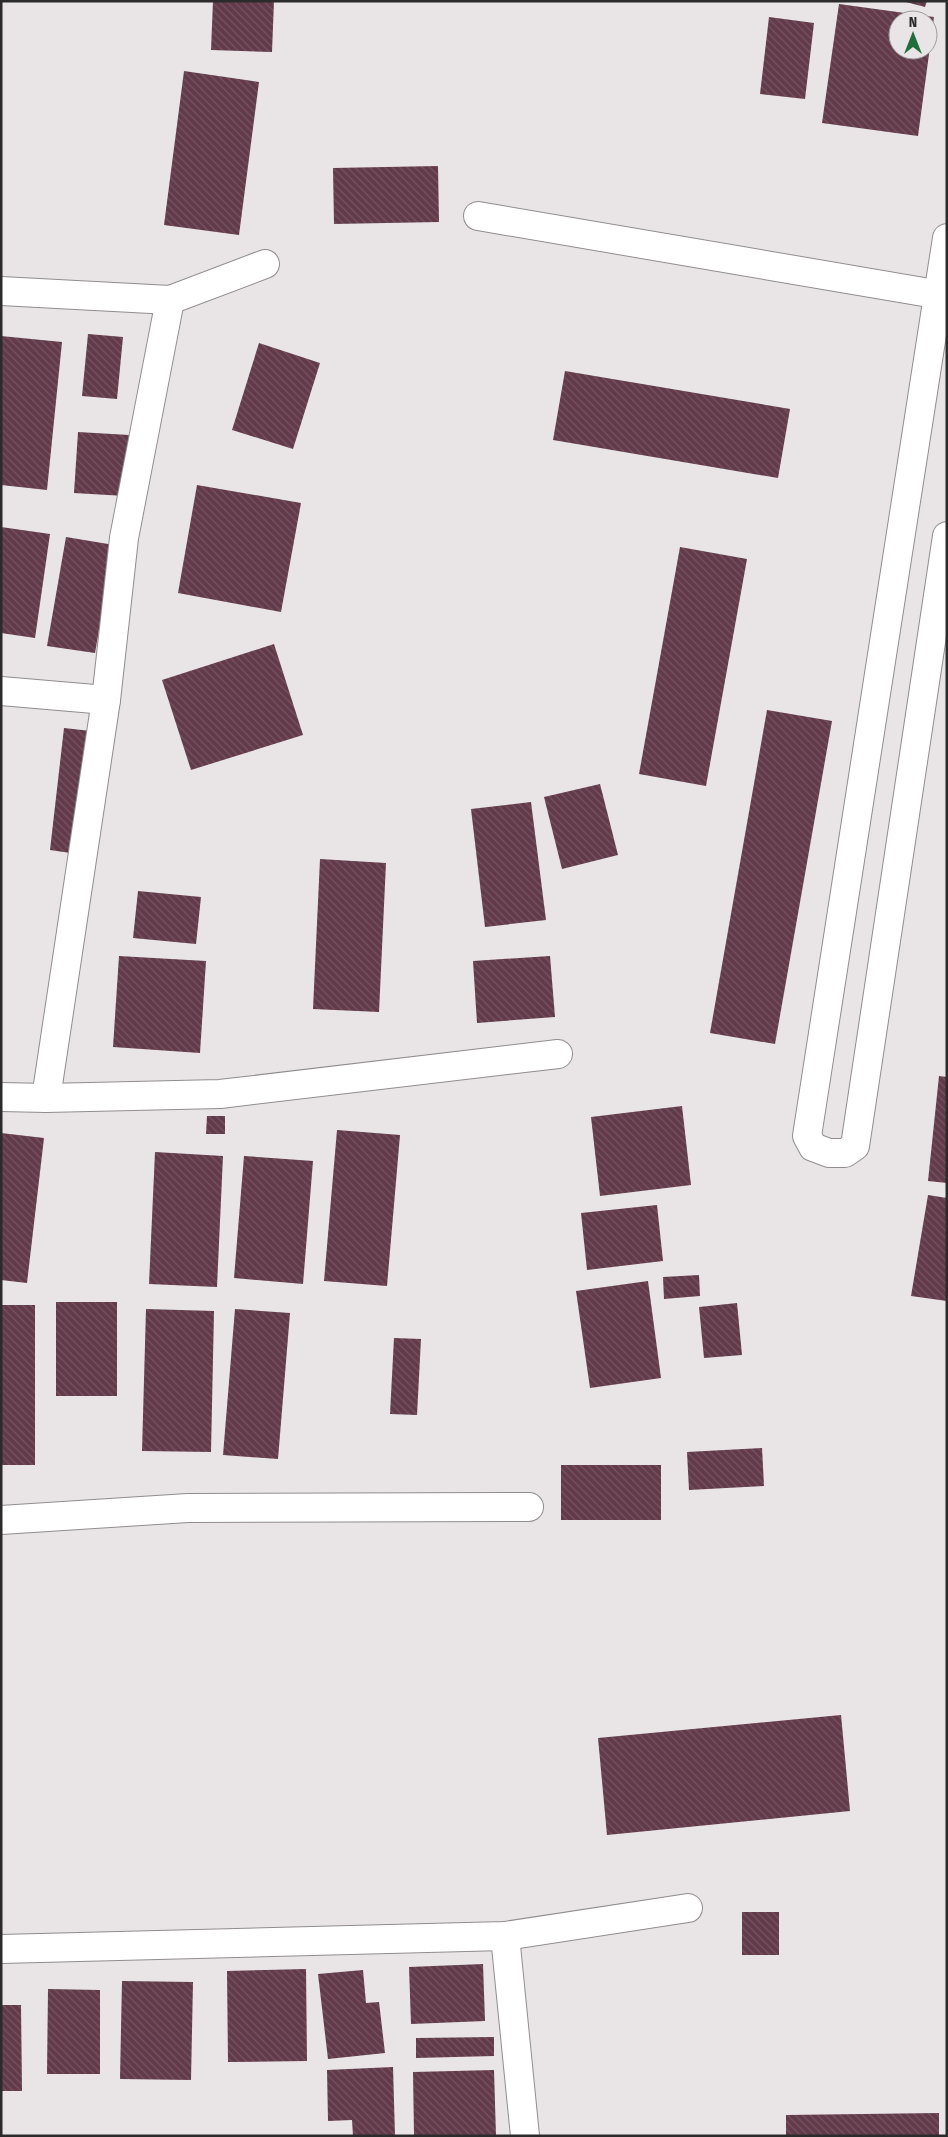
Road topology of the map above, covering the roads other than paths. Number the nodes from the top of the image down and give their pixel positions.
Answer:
1 (478, 216) dead end
2 (947, 238) edge
3 (265, 264) dead end
4 (1, 291) edge
5 (942, 295) edge
6 (170, 300) junction
7 (947, 536) edge
8 (1, 691) edge
9 (106, 700) junction
10 (558, 1054) dead end
11 (1, 1097) edge
12 (46, 1098) junction
13 (529, 1507) dead end
14 (1, 1520) edge
15 (688, 1908) dead end
16 (505, 1936) junction
17 (1, 1949) edge
18 (525, 2136) edge

1 - 5 street
2 - 5 street
3 - 6 street
4 - 6 street
5 - 7 street
6 - 9 street
8 - 9 street
9 - 12 street
10 - 12 street
11 - 12 street
13 - 14 street
15 - 16 street
16 - 17 street
16 - 18 street

